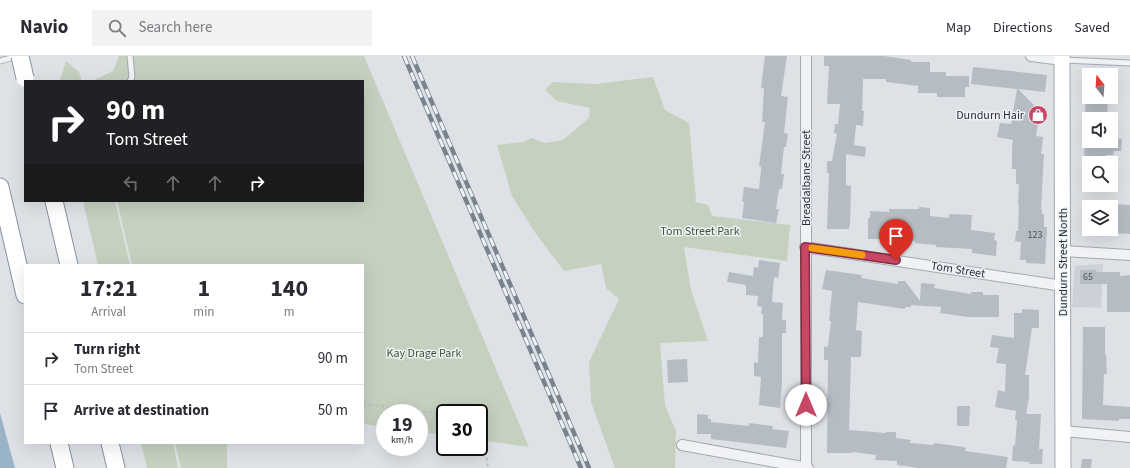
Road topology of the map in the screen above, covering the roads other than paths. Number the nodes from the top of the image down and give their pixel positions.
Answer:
1 (20, 56) edge
2 (130, 56) edge
3 (806, 56) edge
4 (1031, 56) edge
5 (1062, 58) edge
6 (0, 61) edge
7 (1130, 63) edge
8 (26, 80) edge
9 (130, 80) edge
10 (0, 187) edge
11 (54, 202) edge
12 (805, 247) junction
13 (1063, 251) junction
14 (1130, 255) edge
15 (69, 264) edge
16 (1063, 286) junction
17 (24, 291) edge
18 (1063, 431) junction
19 (1130, 437) edge
20 (59, 444) edge
21 (110, 444) edge
22 (682, 445) dead end
23 (65, 468) edge
24 (116, 468) edge
25 (807, 468) edge
26 (1063, 468) edge

1 - 6 lane
1 - 8 highway, bridge
2 - 9 lane
3 - 12 street, Breadalbane Street
4 - 5 street
5 - 7 lane
5 - 13 main road, Dundurn Street North
10 - 17 highway
11 - 15 highway
12 - 16 street, Tom Street
12 - 25 street, Breadalbane Street
13 - 14 street
13 - 16 main road, Dundurn Street North
16 - 18 main road, Dundurn Street North
18 - 19 street
18 - 26 main road, Dundurn Street North
20 - 23 highway
21 - 24 highway
22 - 25 street

